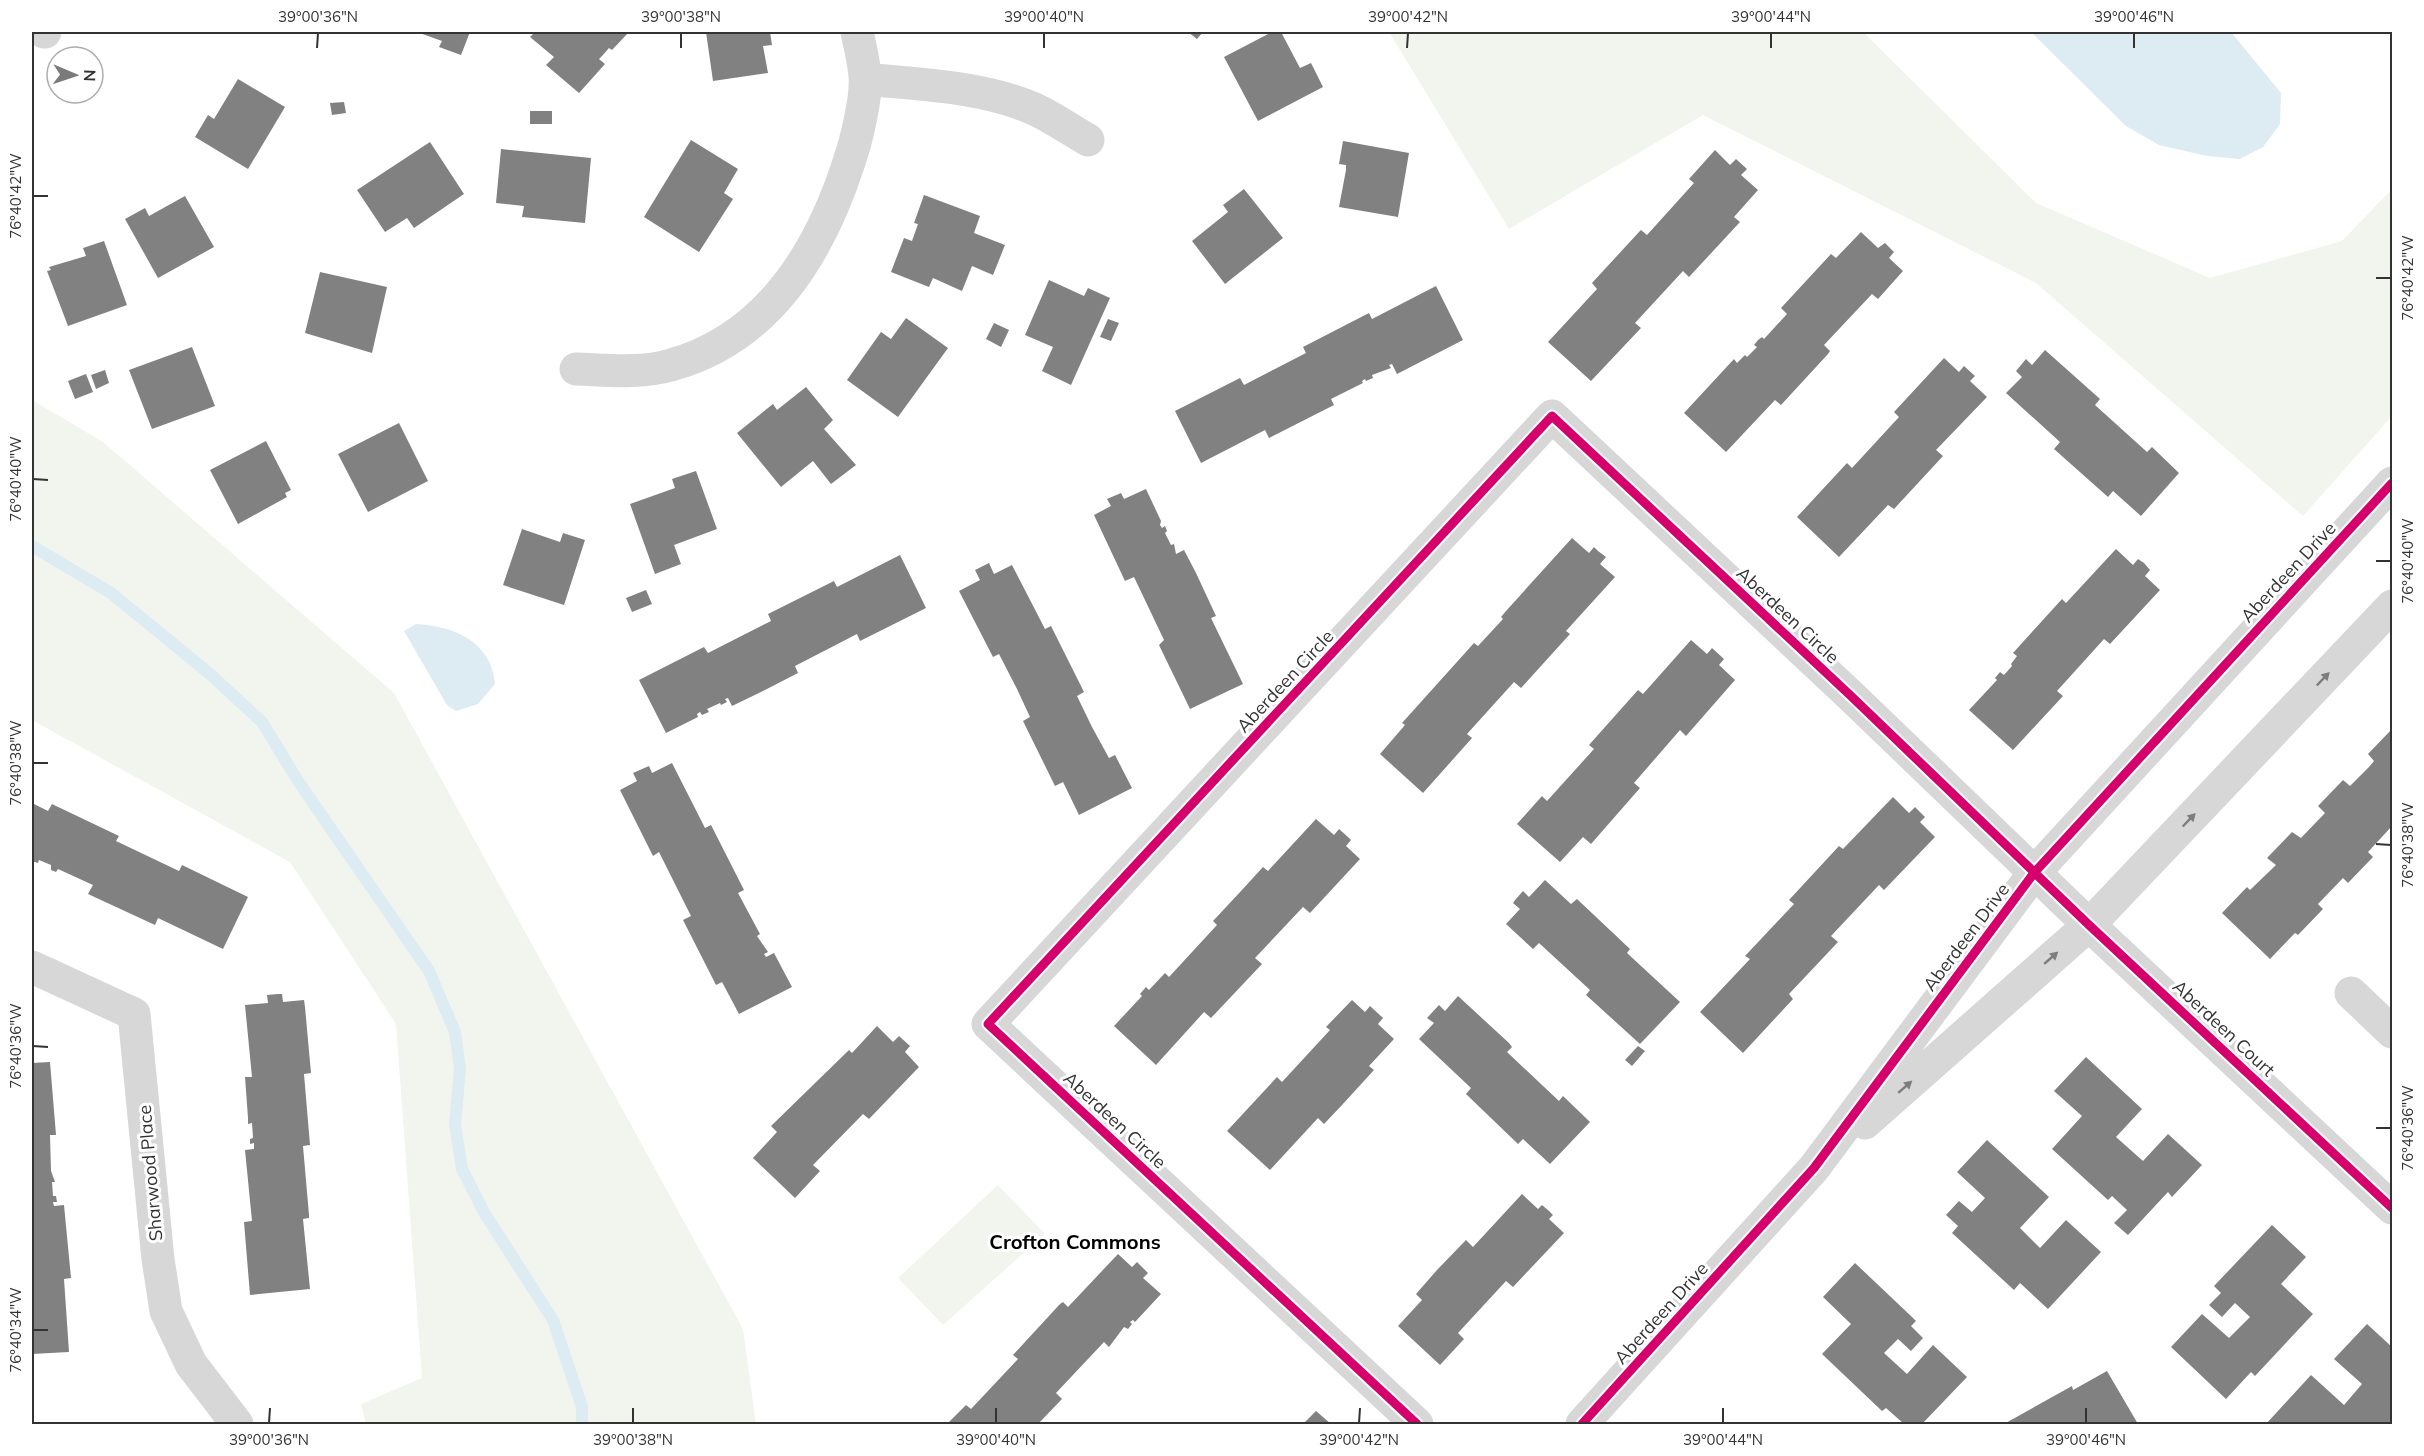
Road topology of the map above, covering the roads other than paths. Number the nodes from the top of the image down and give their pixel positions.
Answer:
1 (857, 32) edge
2 (866, 78) junction
3 (1088, 140) dead end
4 (576, 369) dead end
5 (2392, 483) edge
6 (2392, 606) edge
7 (2034, 873) junction
8 (2089, 925) junction
9 (32, 967) edge
10 (2351, 993) dead end
11 (2392, 1032) edge
12 (1814, 1168) junction
13 (2392, 1208) edge
14 (237, 1425) edge
15 (1417, 1425) edge
16 (1582, 1425) edge

1 - 2 street
2 - 3 street
2 - 4 street
5 - 7 street, Aberdeen Drive
8 -> 6 street, Aberdeen Drive
7 - 8 street, Aberdeen Court
7 - 12 street, Aberdeen Drive
7 - 15 street, Aberdeen Circle
12 -> 8 street, Aberdeen Drive
8 - 13 street, Aberdeen Court
9 - 14 street, Sharwood Place
10 - 11 street
12 - 16 street, Aberdeen Drive

